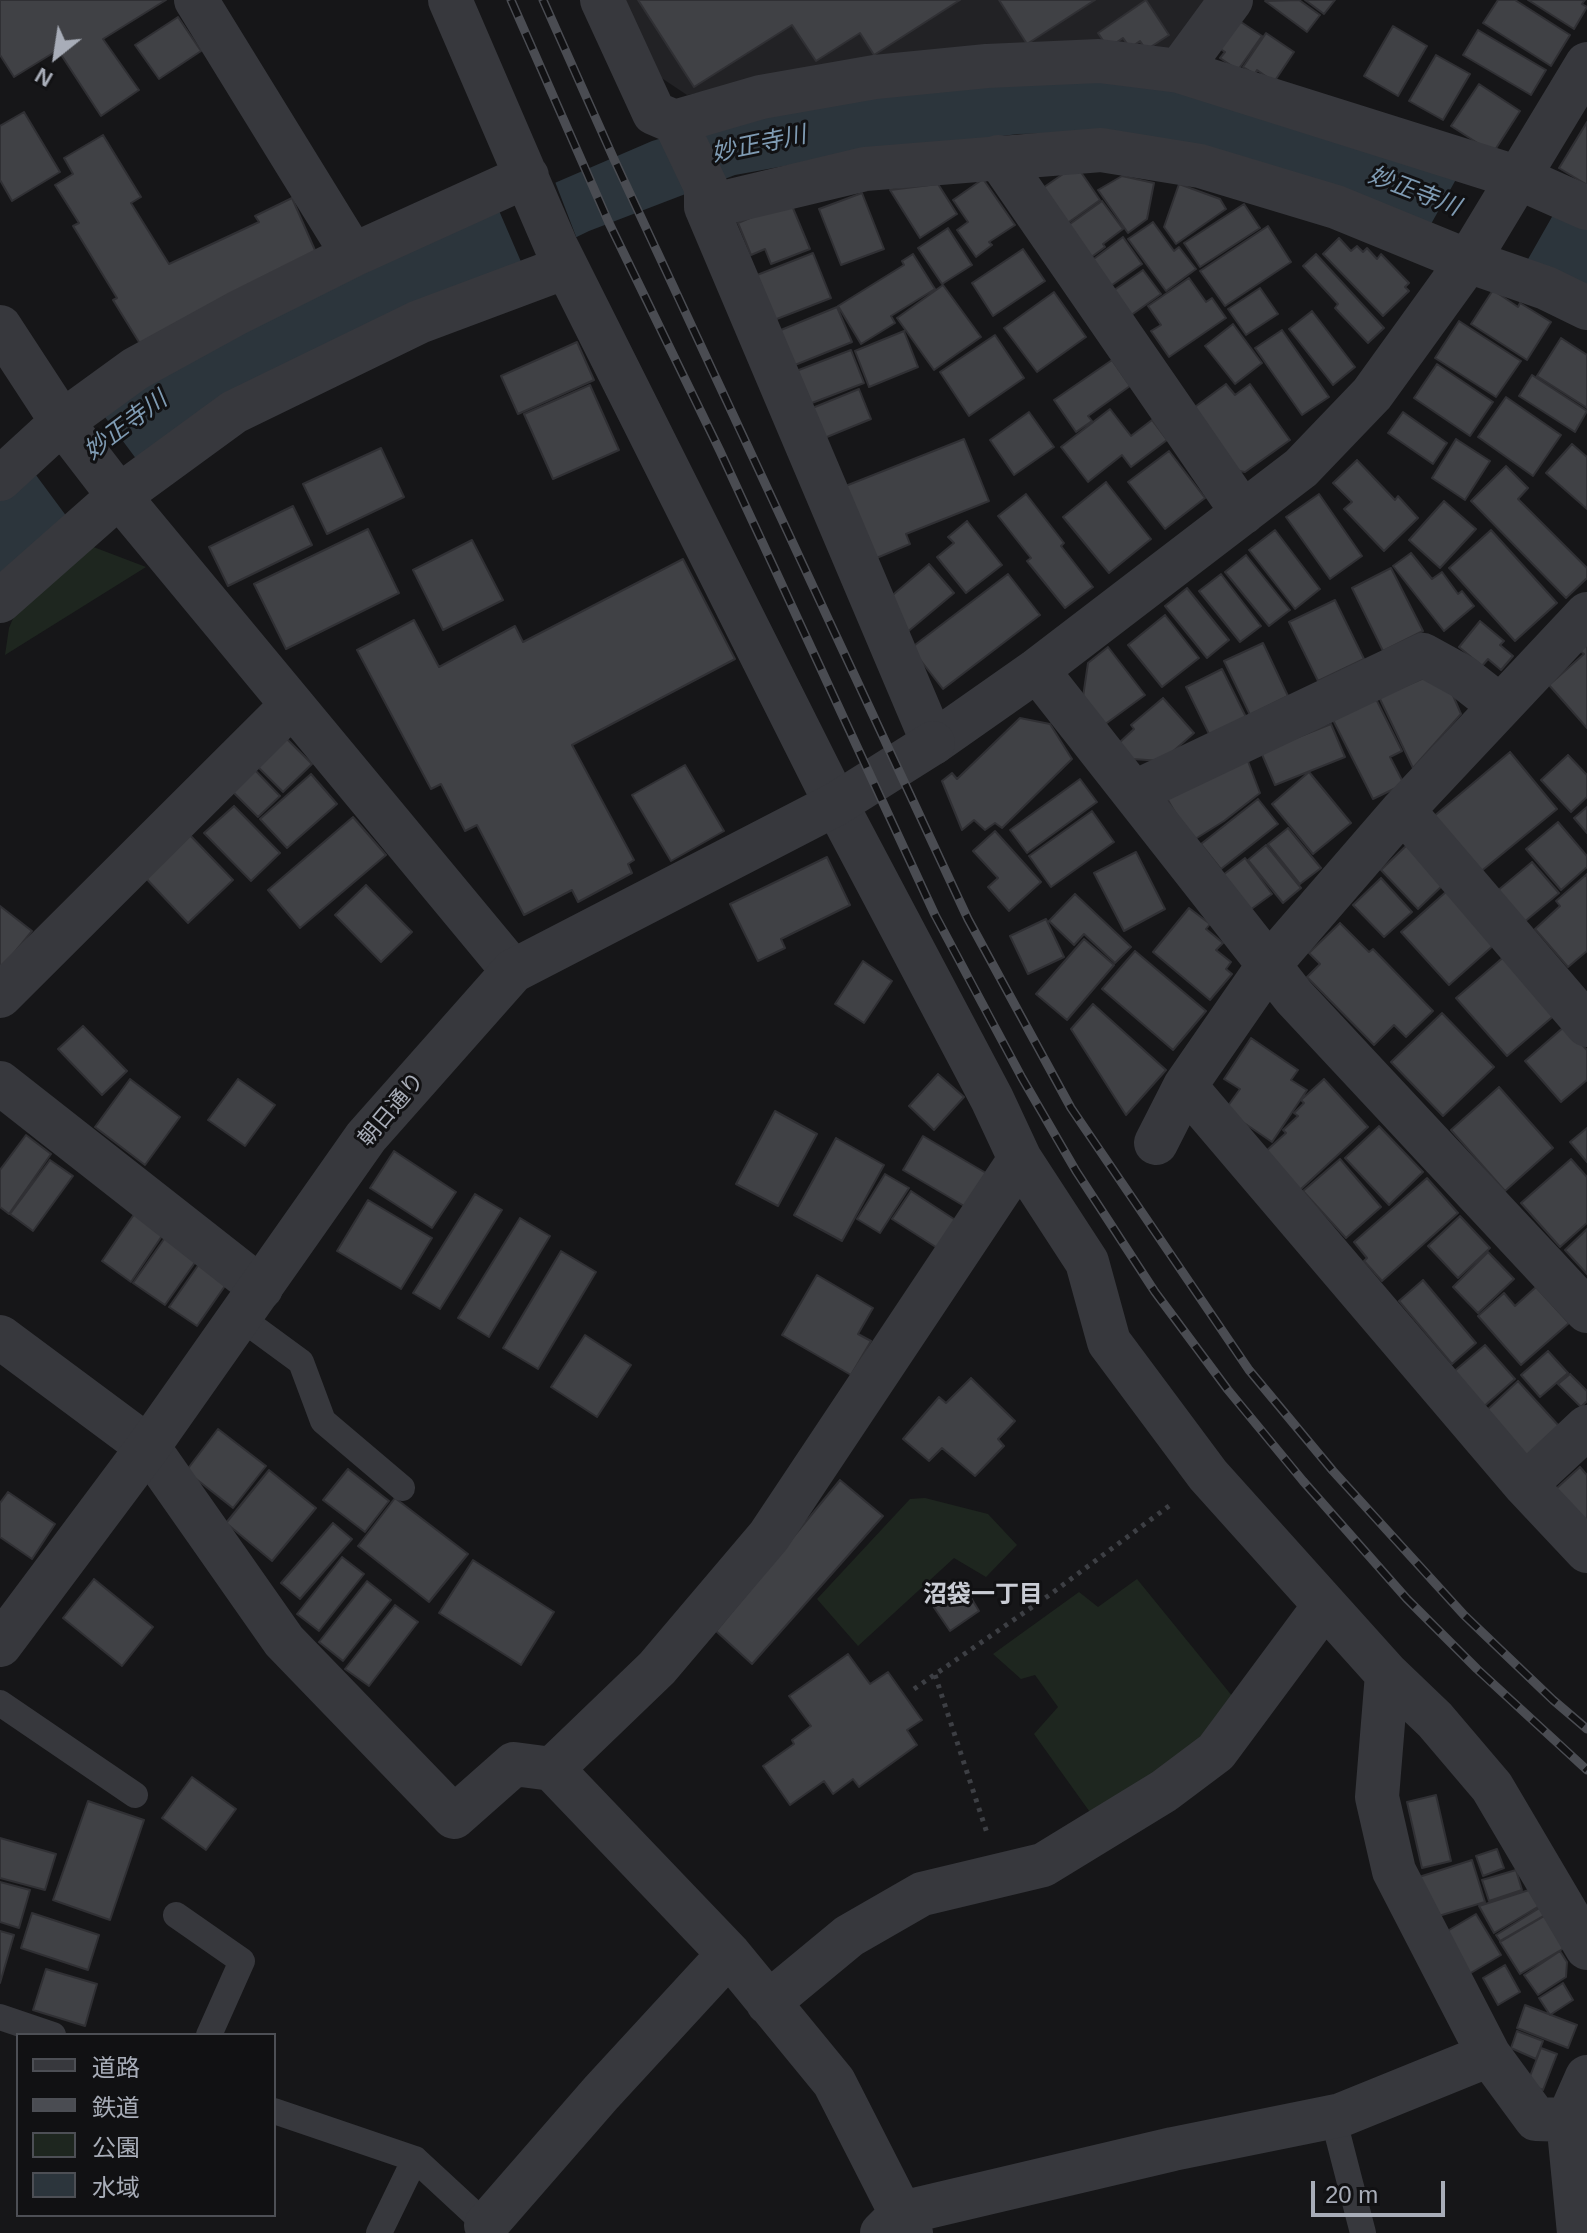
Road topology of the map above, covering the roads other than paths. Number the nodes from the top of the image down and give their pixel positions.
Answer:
1 (196, 0) edge
2 (450, 0) edge
3 (602, 0) edge
4 (1231, 0) edge
5 (1587, 64) edge
6 (1179, 71) junction
7 (678, 127) junction
8 (998, 157) junction
9 (530, 184) junction
10 (1514, 186) junction
11 (706, 197) junction
12 (1587, 208) edge
13 (1472, 254) junction
14 (353, 255) junction
15 (561, 256) junction
16 (1587, 308) edge
17 (0, 327) edge
18 (67, 428) junction
19 (0, 479) edge
20 (113, 488) junction
21 (1243, 513) junction
22 (0, 601) edge
23 (1587, 614) edge
24 (1037, 670) junction
25 (292, 705) junction
26 (1500, 706) junction
27 (933, 743) junction
28 (1135, 792) junction
29 (836, 804) junction
30 (1403, 810) junction
31 (1268, 966) junction
32 (513, 971) junction
33 (0, 996) edge
34 (1587, 1025) edge
35 (0, 1083) edge
36 (1185, 1086) junction
37 (1156, 1143) dead end
38 (1020, 1159) junction
39 (251, 1303) junction
40 (1587, 1311) edge
41 (0, 1337) edge
42 (1587, 1427) edge
43 (148, 1447) junction
44 (1525, 1485) junction
45 (402, 1488) dead end
46 (1587, 1551) edge
47 (1325, 1605) junction
48 (0, 1645) edge
49 (1387, 1674) junction
50 (0, 1703) edge
51 (552, 1769) junction
52 (135, 1795) dead end
53 (176, 1915) dead end
54 (1587, 1948) edge
55 (729, 1954) junction
56 (768, 2003) junction
57 (0, 2017) edge
58 (47, 2033) edge
59 (210, 2033) edge
60 (1489, 2055) junction
61 (1587, 2077) edge
62 (276, 2112) edge
63 (1333, 2117) junction
64 (1568, 2120) junction
65 (415, 2159) junction
66 (898, 2226) edge
67 (491, 2229) edge
68 (379, 2233) edge
69 (1363, 2233) edge
70 (1579, 2233) edge

1 - 14 street
2 - 9 street
3 - 7 street
4 - 6 street
5 - 10 street, 朝日通り
6 - 7 street
6 - 10 street
7 - 11 street
8 - 11 street
8 - 13 street
8 - 21 street
9 - 14 street
9 - 15 street
10 - 12 street
10 - 13 street, 朝日通り
11 - 27 street
13 - 16 street
13 - 21 street, 朝日通り
14 - 18 street
15 - 20 street
15 - 29 street
17 - 18 street
18 - 19 street
18 - 20 street
20 - 22 street
20 - 25 street
21 - 24 street, 朝日通り
23 - 26 street
24 - 27 street, 朝日通り
24 - 28 street
25 - 32 street
25 - 33 street
26 - 28 street
26 - 30 street
27 - 29 street, 朝日通り
28 - 31 street
29 - 32 street, 朝日通り
29 - 38 street
30 - 31 street
30 - 34 street
31 - 36 street
31 - 40 street
32 - 39 street, 朝日通り
35 - 39 street
36 - 37 street
36 - 44 street
38 - 47 street
38 - 51 street
39 - 43 street, 朝日通り
39 - 45 lane
41 - 43 street
42 - 44 street
43 - 48 street, 朝日通り
43 - 51 street
44 - 46 street
47 - 49 street
47 - 56 street
49 - 54 street
49 - 60 street
50 - 52 lane
51 - 55 street
53 - 59 lane
55 - 56 street
55 - 67 street
56 - 66 street
57 - 58 lane
60 - 63 street
60 - 64 street
61 - 64 street
62 - 65 lane
63 - 66 street
63 - 69 lane
64 - 70 street
65 - 67 lane
65 - 68 lane

